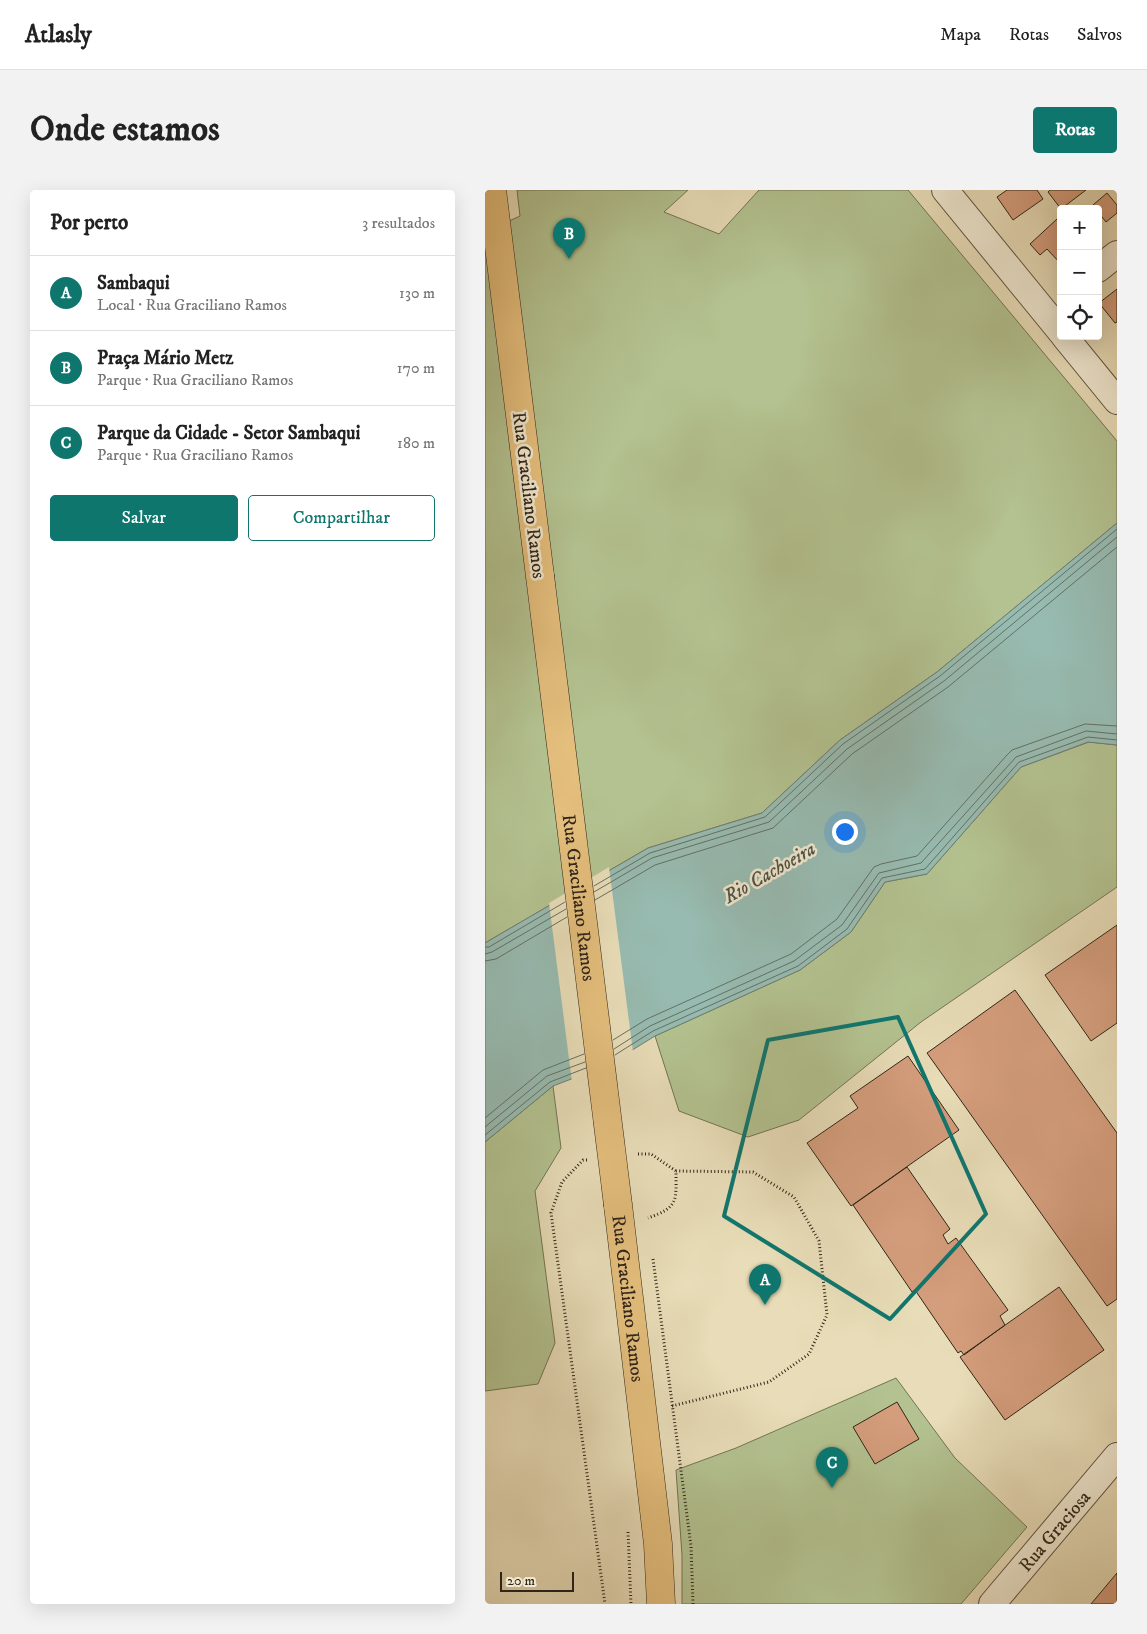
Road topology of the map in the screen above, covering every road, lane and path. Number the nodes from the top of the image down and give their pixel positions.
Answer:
1 (492, 190) edge
2 (945, 190) edge
3 (1117, 254) edge
4 (1102, 266) edge
5 (1056, 315) edge
6 (1067, 340) edge
7 (1117, 401) edge
8 (635, 1154) dead end
9 (591, 1159) dead end
10 (676, 1171) junction
11 (649, 1227) dead end
12 (653, 1256) dead end
13 (672, 1406) junction
14 (1117, 1456) edge
15 (605, 1604) edge
16 (661, 1604) edge
17 (693, 1604) edge
18 (992, 1604) edge

1 - 16 main road, Rua Graciliano Ramos, bridge
2 - 5 street
3 - 4 street
6 - 7 street
8 - 10 path
9 - 15 path
10 - 11 path
10 - 13 path
12 - 13 path
13 - 17 path
14 - 18 street, Rua Graciosa

